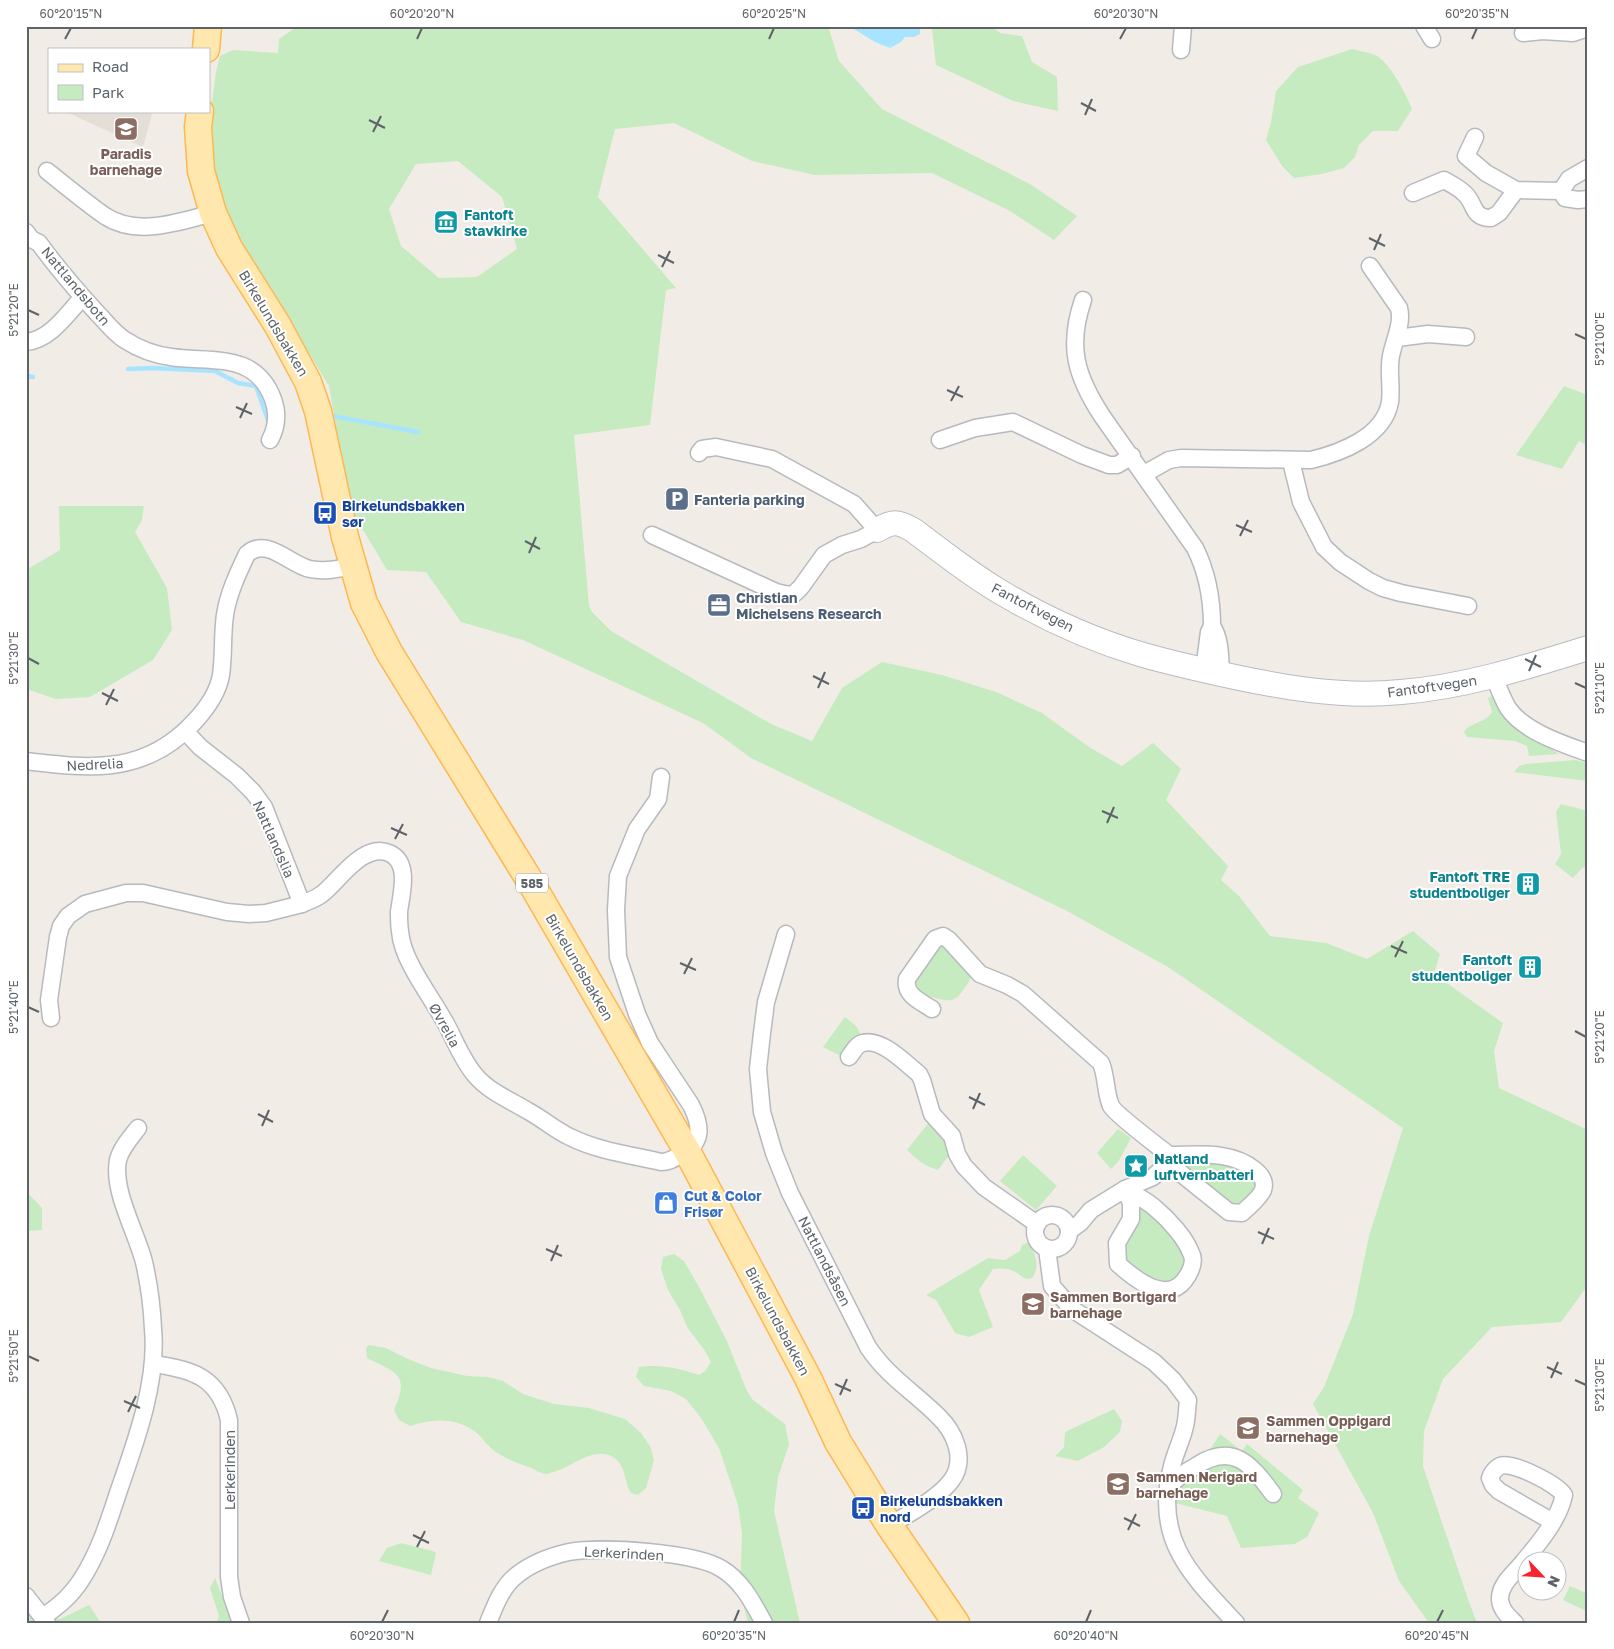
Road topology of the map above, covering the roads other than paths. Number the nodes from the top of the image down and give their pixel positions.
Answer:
1 (208, 26) edge
2 (1183, 26) edge
3 (1588, 28) edge
4 (1523, 33) dead end
5 (206, 48) edge
6 (1181, 50) dead end
7 (200, 112) edge
8 (1475, 137) dead end
9 (1588, 168) edge
10 (47, 171) dead end
11 (1516, 190) junction
12 (1562, 191) junction
13 (1414, 193) dead end
14 (1588, 199) edge
15 (213, 213) junction
16 (26, 232) edge
17 (1370, 266) dead end
18 (82, 298) junction
19 (1083, 300) dead end
20 (1466, 337) dead end
21 (1397, 338) junction
22 (26, 342) edge
23 (270, 440) dead end
24 (940, 440) dead end
25 (699, 453) dead end
26 (1132, 456) junction
27 (1291, 461) junction
28 (1144, 474) junction
29 (877, 530) junction
30 (652, 535) dead end
31 (353, 566) junction
32 (1468, 606) dead end
33 (1588, 648) edge
34 (1212, 672) junction
35 (1494, 676) junction
36 (186, 731) junction
37 (1588, 753) edge
38 (26, 761) edge
39 (661, 777) dead end
40 (302, 904) junction
41 (786, 934) dead end
42 (932, 1009) dead end
43 (51, 1018) dead end
44 (849, 1057) dead end
45 (138, 1128) dead end
46 (687, 1151) junction
47 (1168, 1159) junction
48 (1125, 1188) junction
49 (1036, 1224) junction
50 (1069, 1231) junction
51 (1047, 1249) junction
52 (153, 1364) junction
53 (1168, 1488) junction
54 (1273, 1494) dead end
55 (1552, 1522) dead end
56 (889, 1525) junction
57 (26, 1596) edge
58 (45, 1620) edge
59 (241, 1623) edge
60 (488, 1623) edge
61 (764, 1623) edge
62 (956, 1623) edge
63 (1236, 1623) edge
64 (1515, 1623) edge

1 - 5 main road
2 - 6 street
3 - 4 street
7 - 15 main road, Birkelundsbakken / 585
8 - 11 street
9 - 12 street
10 - 15 street
11 - 12 street
11 - 13 street
12 - 14 street
15 - 31 main road, Birkelundsbakken / 585
16 - 18 street, Nattlandsbotn
17 - 21 street
18 - 22 street
18 - 23 street, Nattlandsbotn
19 - 26 street
20 - 21 street
21 - 27 street
24 - 26 street
25 - 29 street
26 - 28 street
27 - 28 street
27 - 32 street
28 - 34 street
29 - 30 street, Fantoftvegen
29 - 34 street, Fantoftvegen
31 - 36 street
31 - 46 main road, Birkelundsbakken / 585
33 - 35 street, Fantoftvegen
34 - 35 street, Fantoftvegen
35 - 37 street, Fantoftvegen
36 - 38 street, Nedrelia
36 - 40 street, Nattlandslia
39 - 46 street
40 - 43 street
40 - 46 street, Øvrelia
41 - 56 street, Nattlandsåsen
42 - 47 street
44 - 49 street
45 - 52 street
46 - 56 main road, Birkelundsbakken / 585
47 - 47 street
47 - 48 street
48 - 48 street
48 - 50 street
49 - 50 street
49 - 51 street
50 - 51 street
51 - 53 street
52 - 58 street
52 - 59 street, Lerkerinden
53 - 54 street
53 - 63 street
55 - 64 street
56 - 62 main road, Birkelundsbakken / 585
57 - 58 street
60 - 61 street, Lerkerinden

